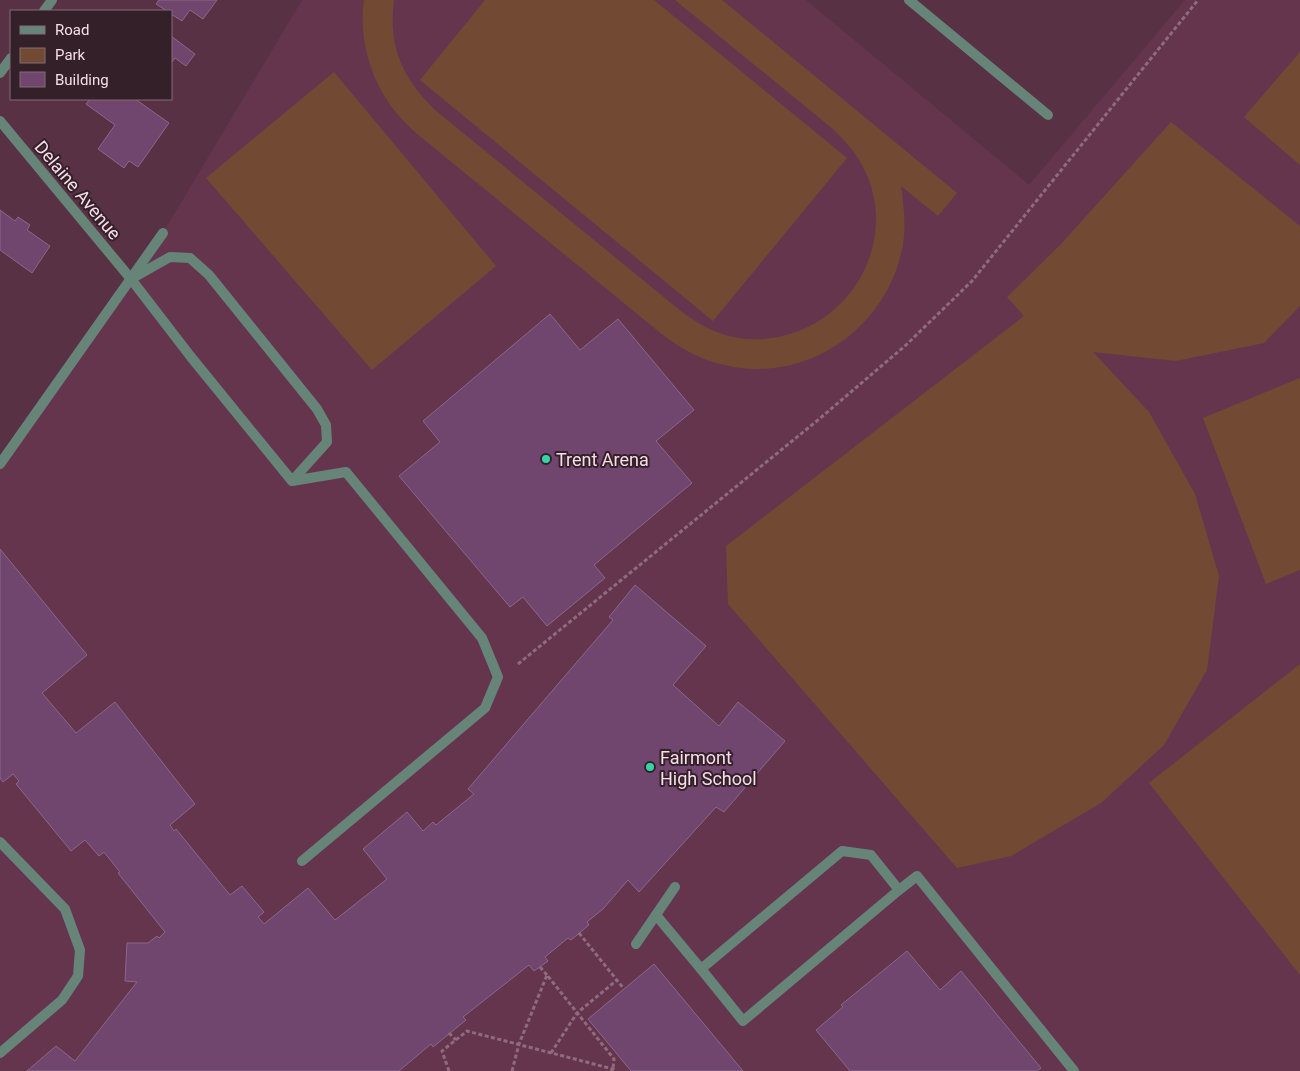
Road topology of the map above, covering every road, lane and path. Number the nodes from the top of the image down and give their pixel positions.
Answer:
1 (909, 0) edge
2 (1198, 0) edge
3 (10, 59) edge
4 (0, 73) edge
5 (1048, 115) dead end
6 (0, 121) edge
7 (163, 233) dead end
8 (131, 279) junction
9 (0, 464) edge
10 (292, 480) junction
11 (518, 664) dead end
12 (0, 842) edge
13 (302, 862) dead end
14 (675, 887) dead end
15 (899, 890) junction
16 (656, 914) junction
17 (579, 933) dead end
18 (636, 944) dead end
19 (540, 967) dead end
20 (701, 969) junction
21 (547, 975) junction
22 (616, 980) junction
23 (624, 989) dead end
24 (577, 1013) junction
25 (449, 1033) dead end
26 (456, 1040) junction
27 (519, 1044) junction
28 (0, 1053) edge
29 (551, 1053) junction
30 (613, 1070) edge
31 (449, 1071) edge
32 (512, 1071) edge
33 (1074, 1071) edge

1 - 5 street
2 - 11 path
3 - 4 street
6 - 8 street, Delaine Avenue
7 - 8 street
8 - 9 street
8 - 10 street, Delaine Avenue
8 - 10 street
10 - 13 street
12 - 28 street
14 - 16 street
15 - 20 street
15 - 20 street
15 - 33 street
16 - 18 street
16 - 20 street
17 - 22 path
19 - 21 path
21 - 24 path
21 - 27 path
22 - 23 path
22 - 24 path
24 - 29 path
24 - 30 path
25 - 26 path
26 - 27 path
26 - 31 path
27 - 29 path
27 - 32 path
29 - 30 path

